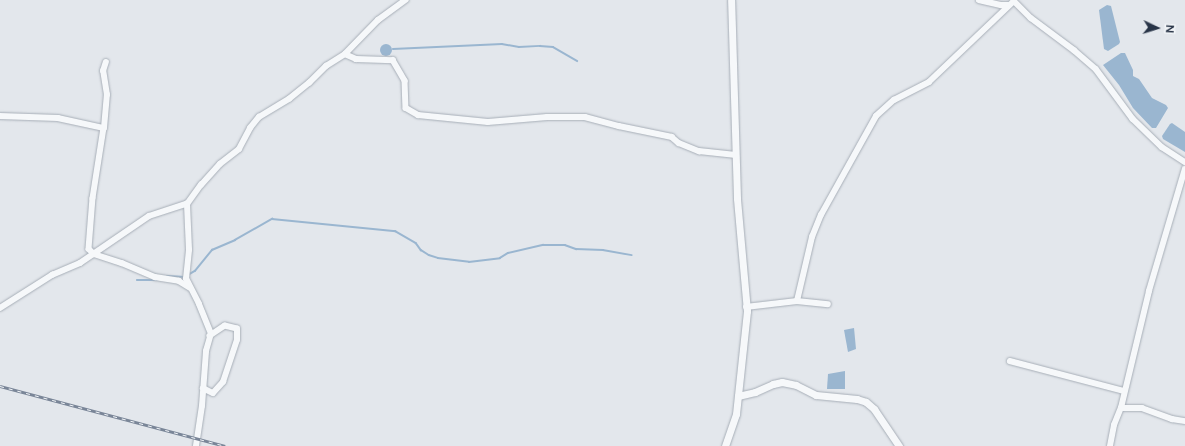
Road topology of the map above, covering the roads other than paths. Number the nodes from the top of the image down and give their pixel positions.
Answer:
1 (406, 0) edge
2 (731, 0) edge
3 (979, 0) edge
4 (1008, 5) junction
5 (346, 54) junction
6 (106, 62) dead end
7 (0, 116) edge
8 (104, 128) junction
9 (736, 155) junction
10 (1185, 162) edge
11 (1185, 169) edge
12 (187, 204) junction
13 (94, 254) junction
14 (190, 288) junction
15 (797, 301) junction
16 (828, 304) dead end
17 (746, 307) junction
18 (0, 308) edge
19 (210, 336) junction
20 (1010, 361) dead end
21 (203, 388) junction
22 (1124, 391) junction
23 (738, 396) junction
24 (1121, 408) junction
25 (1185, 420) edge
26 (196, 446) edge
27 (725, 446) edge
28 (899, 446) edge
29 (1110, 446) edge

1 - 5 street
2 - 9 street
3 - 4 street
4 - 10 street
4 - 15 street
5 - 9 street
5 - 12 street
6 - 8 street
7 - 8 street
8 - 13 street
9 - 17 street
11 - 22 street
12 - 13 street
12 - 14 street
13 - 14 street
13 - 18 street
14 - 19 street
15 - 16 street
15 - 17 street
17 - 23 street
19 - 21 street
19 - 21 street
20 - 22 street
21 - 26 street
22 - 24 street
23 - 27 street
23 - 28 street
24 - 25 street
24 - 29 street

